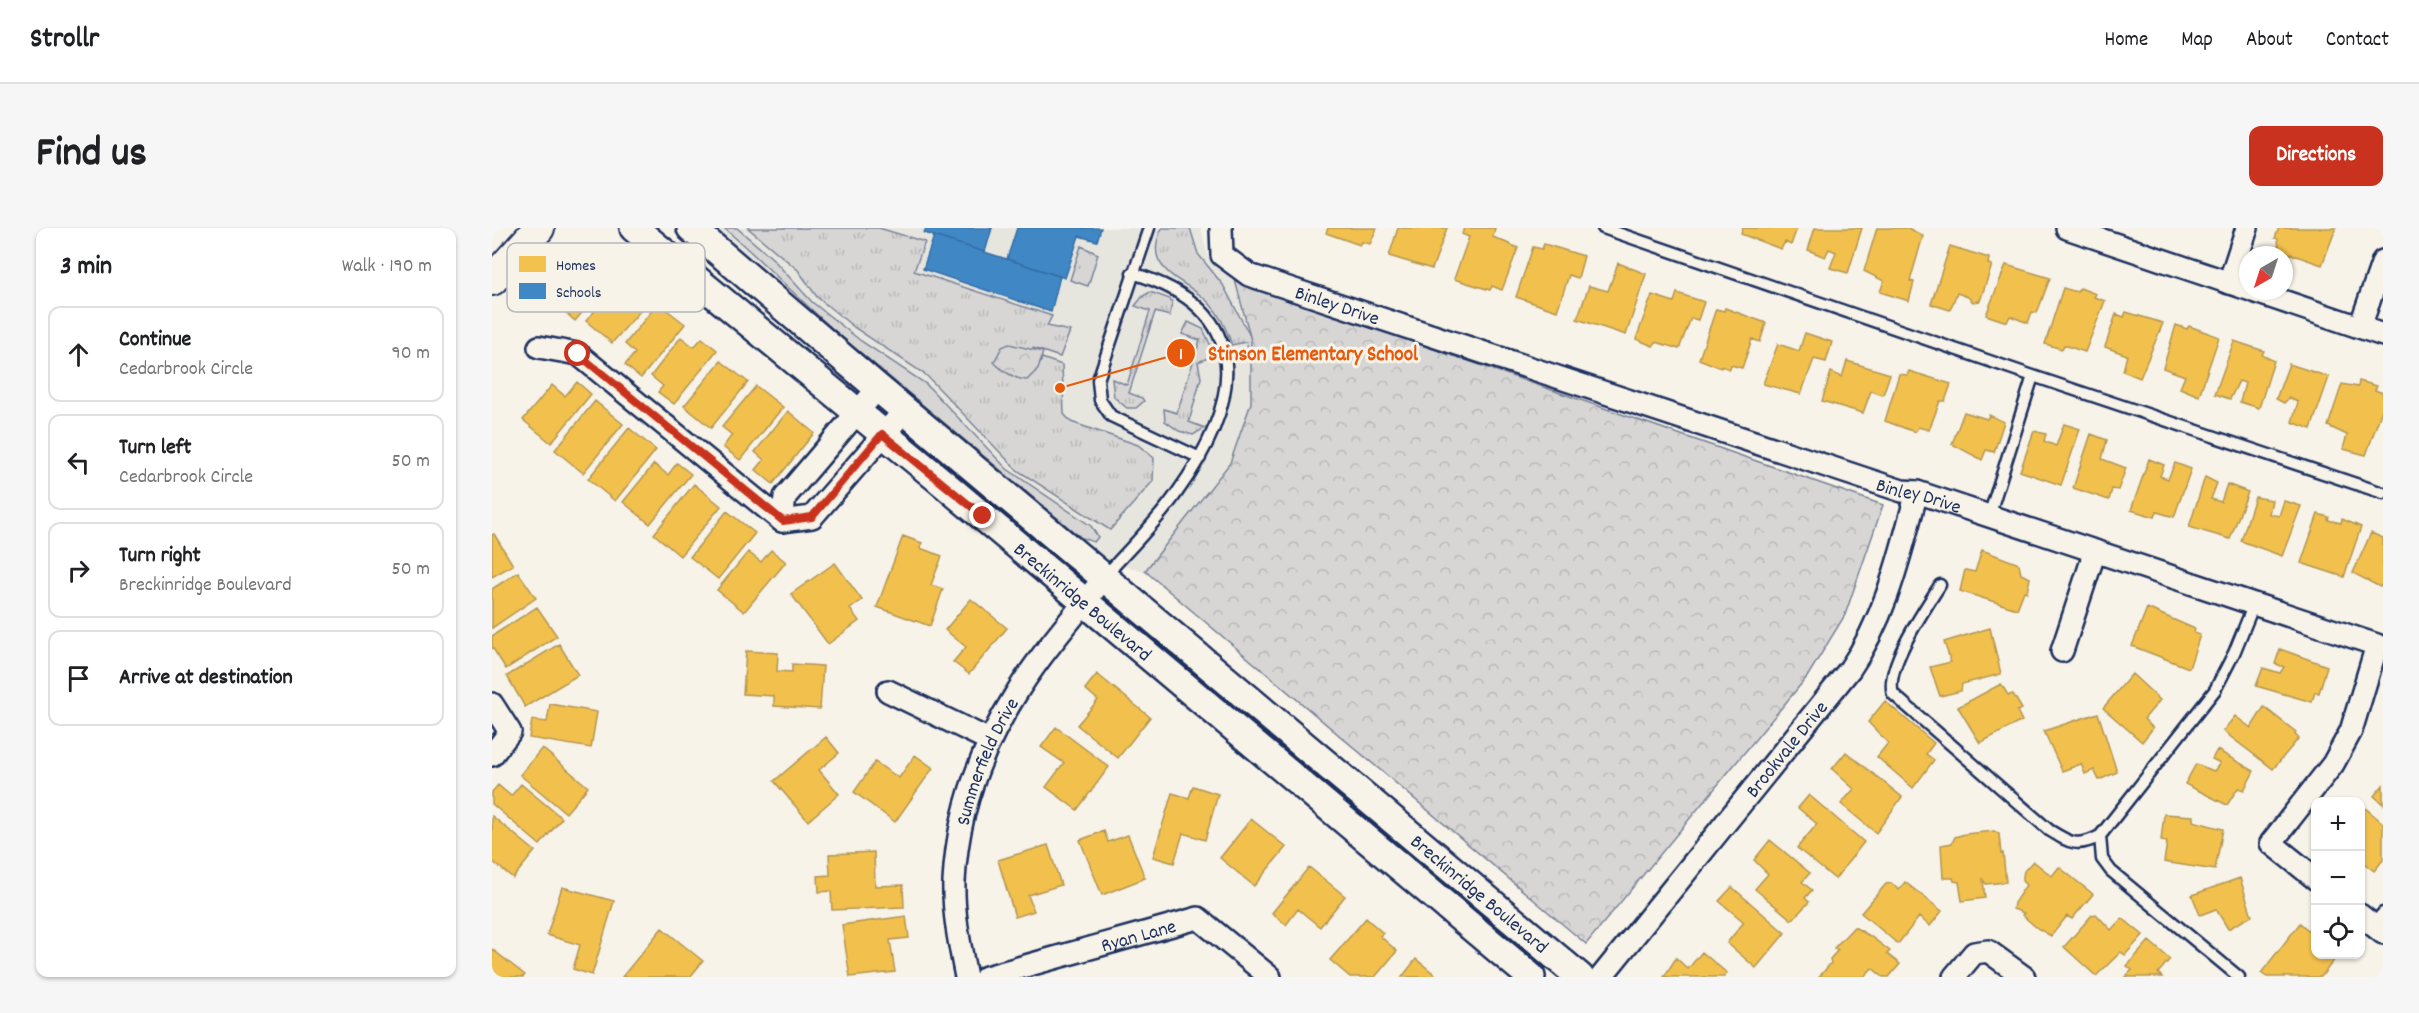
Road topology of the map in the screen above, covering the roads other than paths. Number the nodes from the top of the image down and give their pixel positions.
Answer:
1 (539, 228) edge
2 (634, 228) edge
3 (691, 228) edge
4 (1149, 228) edge
5 (1221, 228) edge
6 (1603, 228) edge
7 (2067, 228) edge
8 (2247, 228) edge
9 (2103, 234) edge
10 (525, 243) edge
11 (652, 243) edge
12 (2383, 261) edge
13 (507, 263) edge
14 (1132, 273) junction
15 (492, 280) edge
16 (2238, 286) edge
17 (705, 287) edge
18 (2280, 300) edge
19 (2360, 327) junction
20 (2383, 335) edge
21 (539, 347) dead end
22 (2033, 376) junction
23 (878, 388) junction
24 (905, 410) junction
25 (858, 414) junction
26 (882, 434) junction
27 (1200, 458) junction
28 (1917, 492) junction
29 (2383, 493) edge
30 (1989, 516) junction
31 (783, 521) junction
32 (2095, 551) junction
33 (1105, 576) junction
34 (1940, 585) dead end
35 (1085, 603) junction
36 (2254, 604) junction
37 (2062, 651) dead end
38 (888, 691) dead end
39 (492, 704) edge
40 (989, 740) junction
41 (492, 755) edge
42 (2100, 836) junction
43 (2311, 875) edge
44 (966, 977) edge
45 (986, 977) edge
46 (1270, 977) edge
47 (1531, 977) edge
48 (1580, 977) edge
49 (1601, 977) edge
50 (1954, 977) edge
51 (2024, 977) edge
52 (2239, 977) edge

1 - 10 main road
2 - 11 street, Breckinridge Boulevard
3 - 23 street, Breckinridge Boulevard
4 - 14 lane
5 - 28 street, Binley Drive
6 - 22 lane
7 - 9 street
8 - 16 street
9 - 16 street
12 - 19 street
13 - 15 main road
14 - 27 lane
14 - 27 lane
17 - 25 street, Breckinridge Boulevard
18 - 19 street
19 - 20 street
21 - 31 street
22 - 29 lane
22 - 30 lane
23 - 24 street, Breckinridge Boulevard
23 - 25 street
24 - 26 street
24 - 33 street, Breckinridge Boulevard
25 - 26 street, Breckinridge Boulevard
25 - 31 street
26 - 31 street
26 - 35 street, Breckinridge Boulevard
27 - 33 lane
28 - 30 street, Binley Drive
28 - 49 street, Brookvale Drive
30 - 32 street, Binley Drive
32 - 36 street, Binley Drive
32 - 37 street
33 - 35 street, Summerfield Drive
33 - 48 street, Breckinridge Boulevard
34 - 42 lane
35 - 40 street, Summerfield Drive
35 - 47 street, Breckinridge Boulevard
36 - 42 lane
36 - 43 street, Binley Drive
38 - 40 street
39 - 41 street
40 - 44 street, Summerfield Drive
42 - 52 lane
45 - 46 street, Ryan Lane
50 - 51 street

